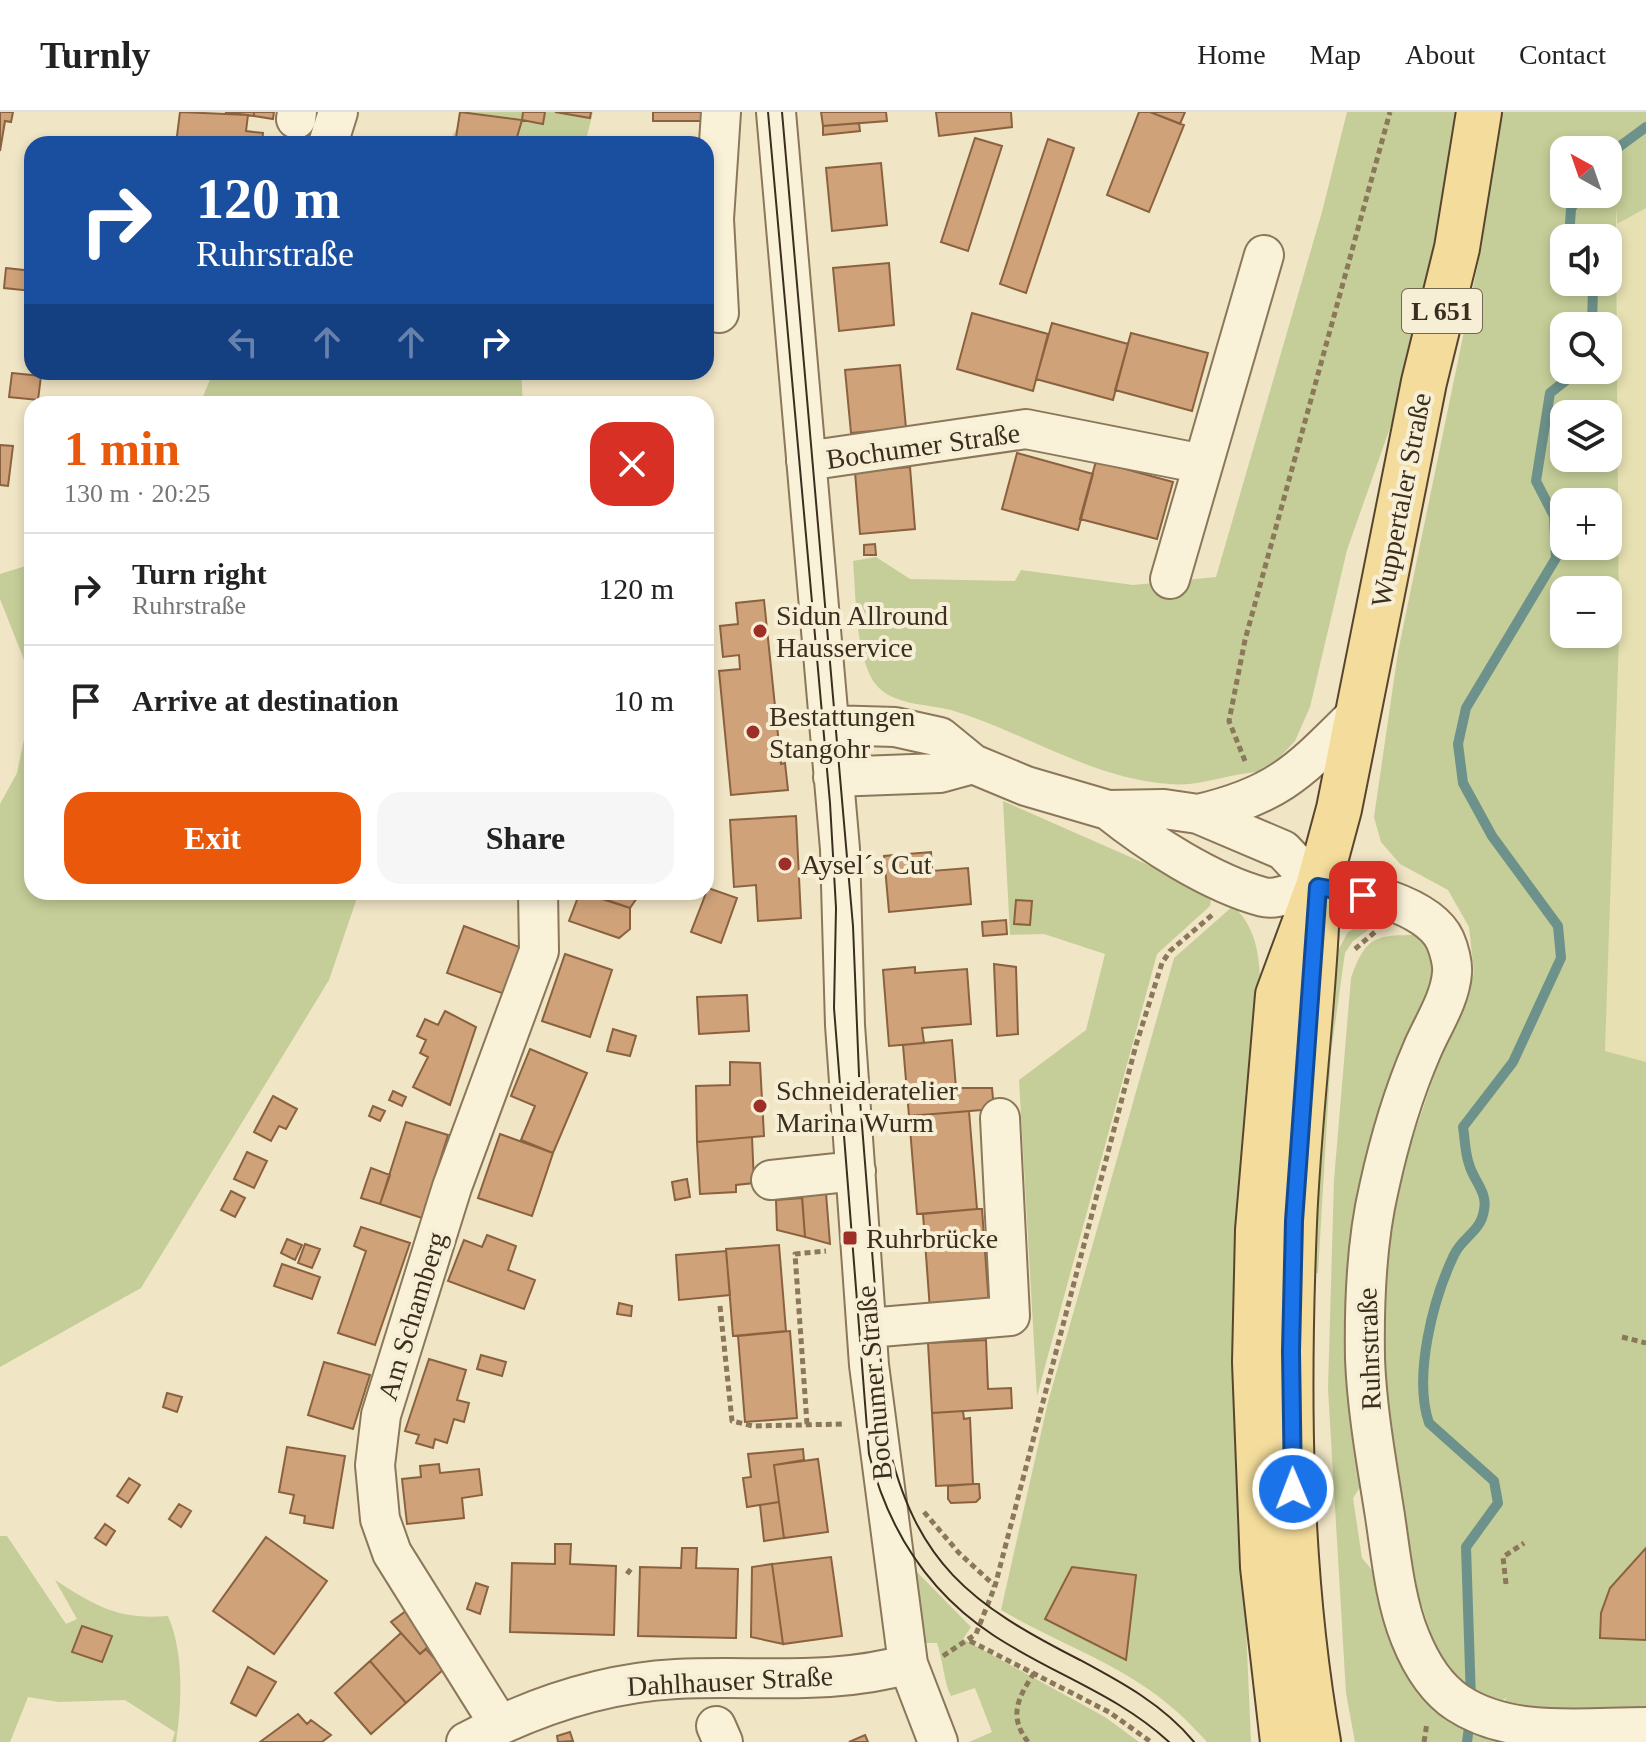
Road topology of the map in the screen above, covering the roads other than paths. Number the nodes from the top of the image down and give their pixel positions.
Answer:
1 (338, 112) edge
2 (721, 112) edge
3 (776, 112) edge
4 (1479, 112) edge
5 (330, 136) edge
6 (1264, 255) dead end
7 (719, 313) dead end
8 (806, 461) junction
9 (1203, 464) junction
10 (1170, 579) dead end
11 (1360, 711) junction
12 (829, 725) junction
13 (973, 764) junction
14 (833, 777) junction
15 (1108, 810) junction
16 (1198, 814) junction
17 (1318, 887) junction
18 (538, 900) edge
19 (1000, 1118) dead end
20 (856, 1171) junction
21 (771, 1180) dead end
22 (868, 1328) junction
23 (922, 1661) junction
24 (499, 1724) junction
25 (1646, 1727) edge
26 (466, 1742) edge
27 (938, 1742) edge
28 (1283, 1742) edge
29 (1318, 1742) edge

1 - 5 street
2 - 7 street
3 - 8 street, Bochumer Straße
4 - 11 main road, Wuppertaler Straße / L 651
6 - 9 street
8 - 9 street, Bochumer Straße
8 - 12 street, Bochumer Straße
9 - 10 street
11 - 16 street
11 - 17 main road, Wuppertaler Straße / L 651
12 - 13 street
12 - 14 street, Bochumer Straße
13 - 14 street
13 - 15 street
14 - 20 street, Bochumer Straße
15 - 16 street
15 - 17 street
16 - 17 street
17 - 25 street, Ruhrstraße
17 - 28 main road, L 651
17 - 29 main road, L 651
18 - 24 street, Am Schamberg
19 - 22 street
20 - 21 street
20 - 22 street, Bochumer Straße
22 - 23 street, Bochumer Straße
23 - 24 street, Dahlhauser Straße
23 - 27 street, Bochumer Straße
24 - 26 street, Dahlhauser Straße

